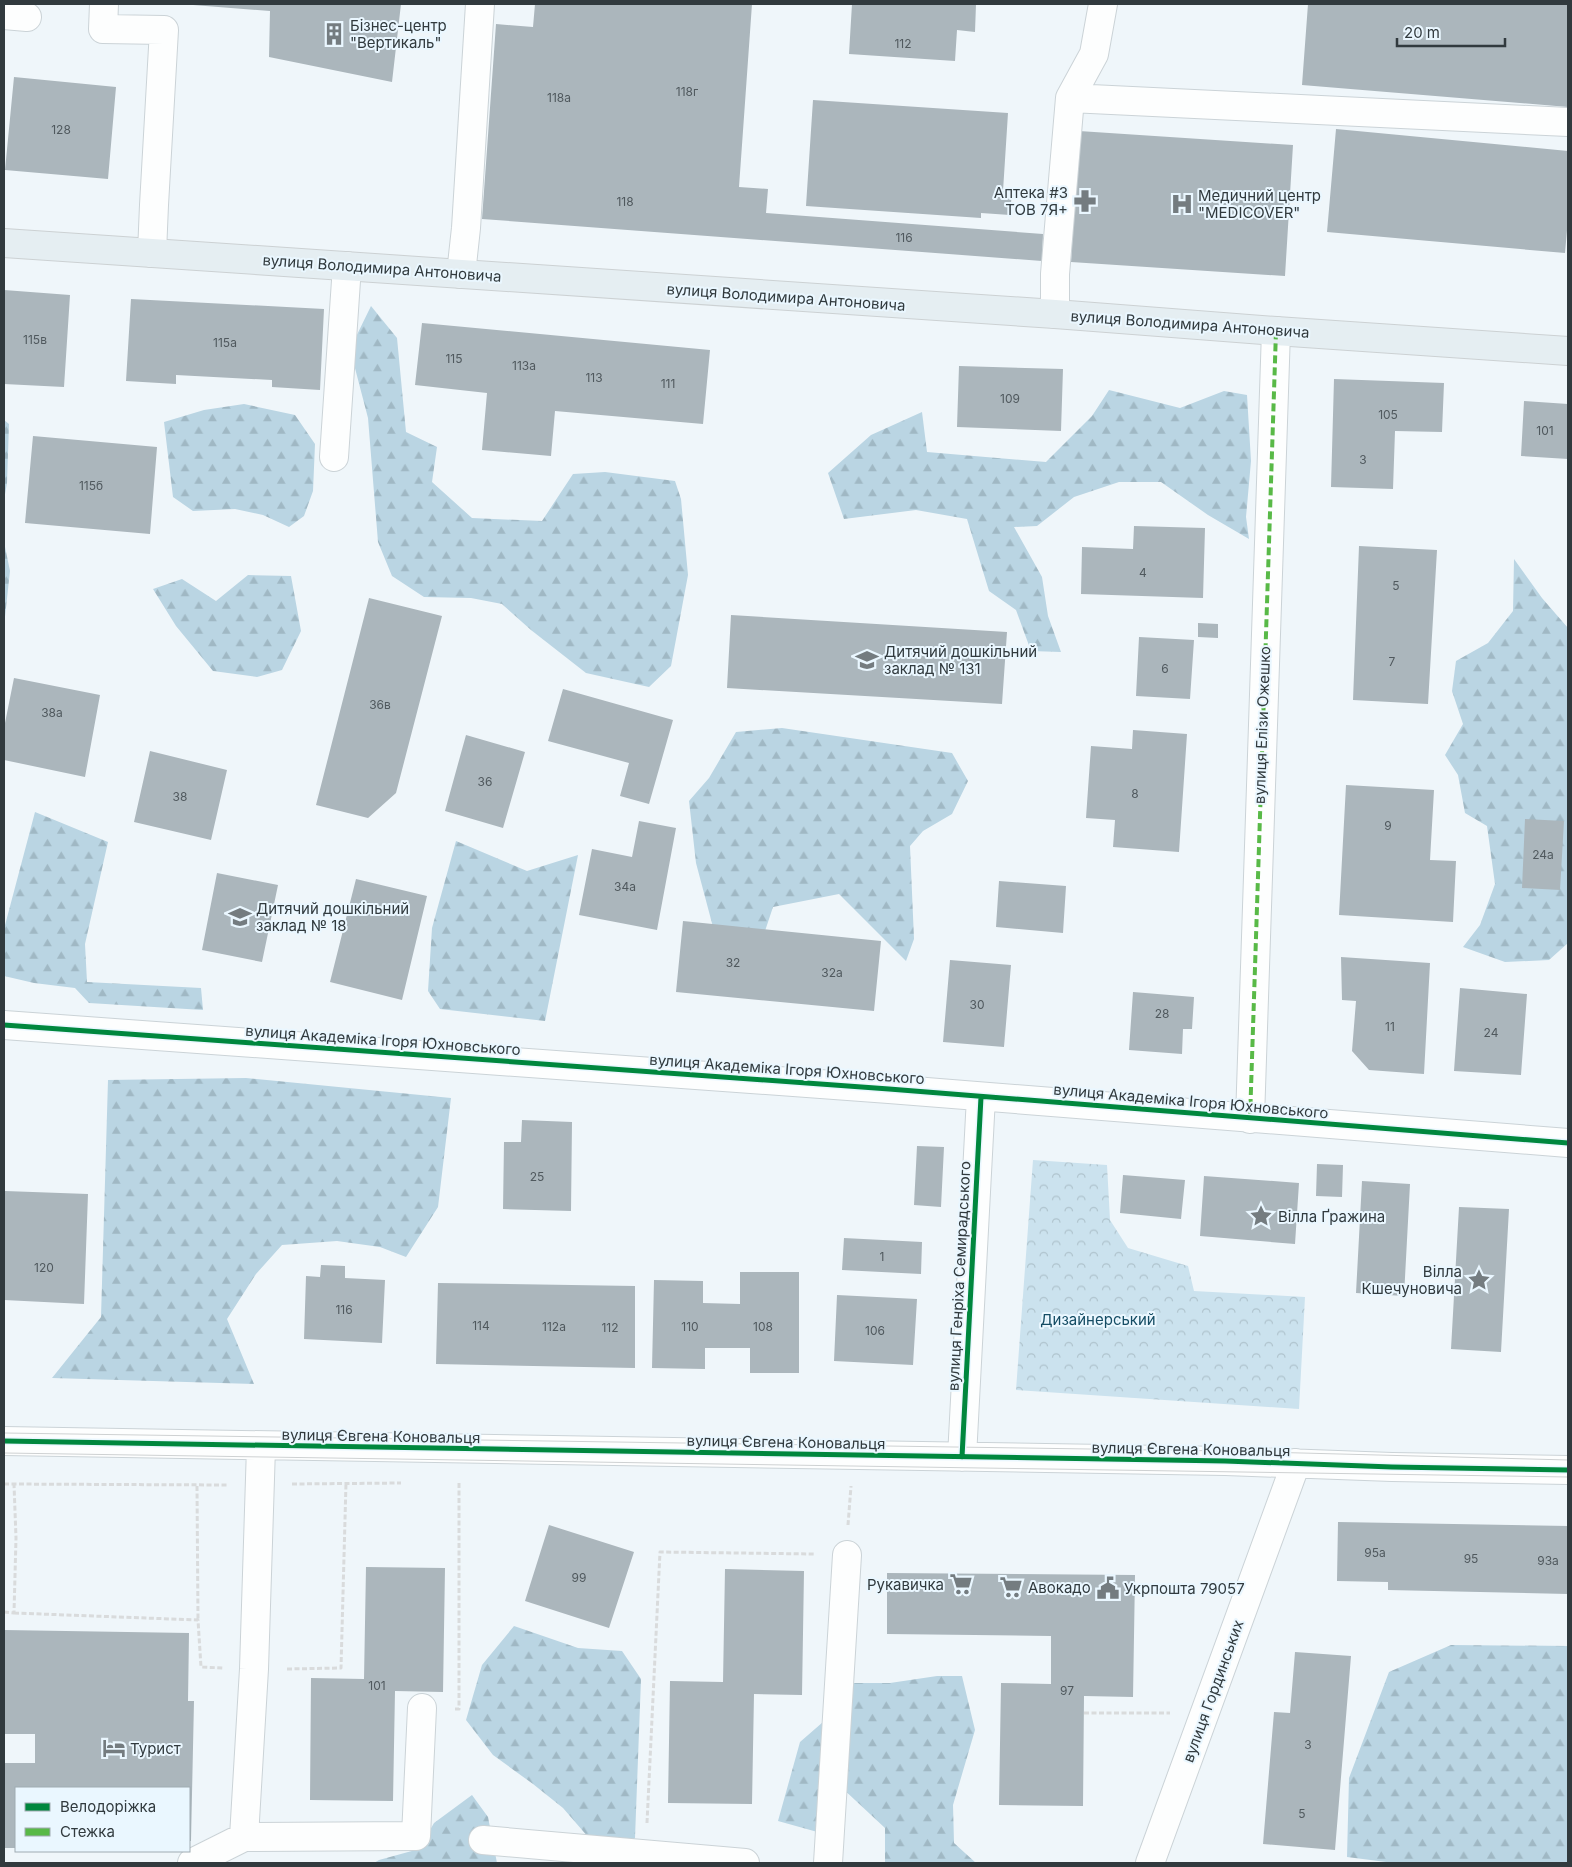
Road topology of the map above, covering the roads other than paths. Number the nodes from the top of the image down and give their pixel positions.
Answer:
1 (104, 4) edge
2 (480, 4) edge
3 (1103, 4) edge
4 (1070, 98) junction
5 (1568, 122) edge
6 (4, 243) edge
7 (152, 253) junction
8 (347, 266) junction
9 (461, 274) junction
10 (1056, 314) junction
11 (1276, 331) junction
12 (1568, 351) edge
13 (334, 456) dead end
14 (4, 1025) edge
15 (981, 1097) junction
16 (1250, 1119) junction
17 (1568, 1143) edge
18 (4, 1441) edge
19 (261, 1447) junction
20 (962, 1457) junction
21 (1296, 1464) junction
22 (1568, 1470) edge
23 (846, 1555) road end
24 (422, 1708) road end
25 (244, 1837) junction
26 (483, 1840) dead end
27 (192, 1863) edge
28 (746, 1863) edge
29 (828, 1863) edge
30 (1150, 1863) edge

1 - 7 street
2 - 9 street
3 - 4 street
4 - 5 street
4 - 10 street
6 - 7 main road, вулиця Володимира Антоновича
7 - 8 main road, вулиця Володимира Антоновича
8 - 9 main road, вулиця Володимира Антоновича
8 - 13 street
9 - 10 main road, вулиця Володимира Антоновича
10 - 11 main road, вулиця Володимира Антоновича
11 - 12 main road, вулиця Володимира Антоновича
11 - 16 street, вулиця Елізи Ожешко
14 - 15 street, вулиця Академіка Ігоря Юхновського
15 - 16 street, вулиця Академіка Ігоря Юхновського
15 - 20 street, вулиця Генріха Семирадського
16 - 17 street, вулиця Академіка Ігоря Юхновського
18 - 19 street, вулиця Євгена Коновальця
19 - 20 street, вулиця Євгена Коновальця
19 - 25 street
20 - 21 street, вулиця Євгена Коновальця
21 - 22 street, вулиця Євгена Коновальця
21 - 30 street, вулиця Гординських
23 - 29 street
24 - 25 street
25 - 27 street
26 - 28 street

